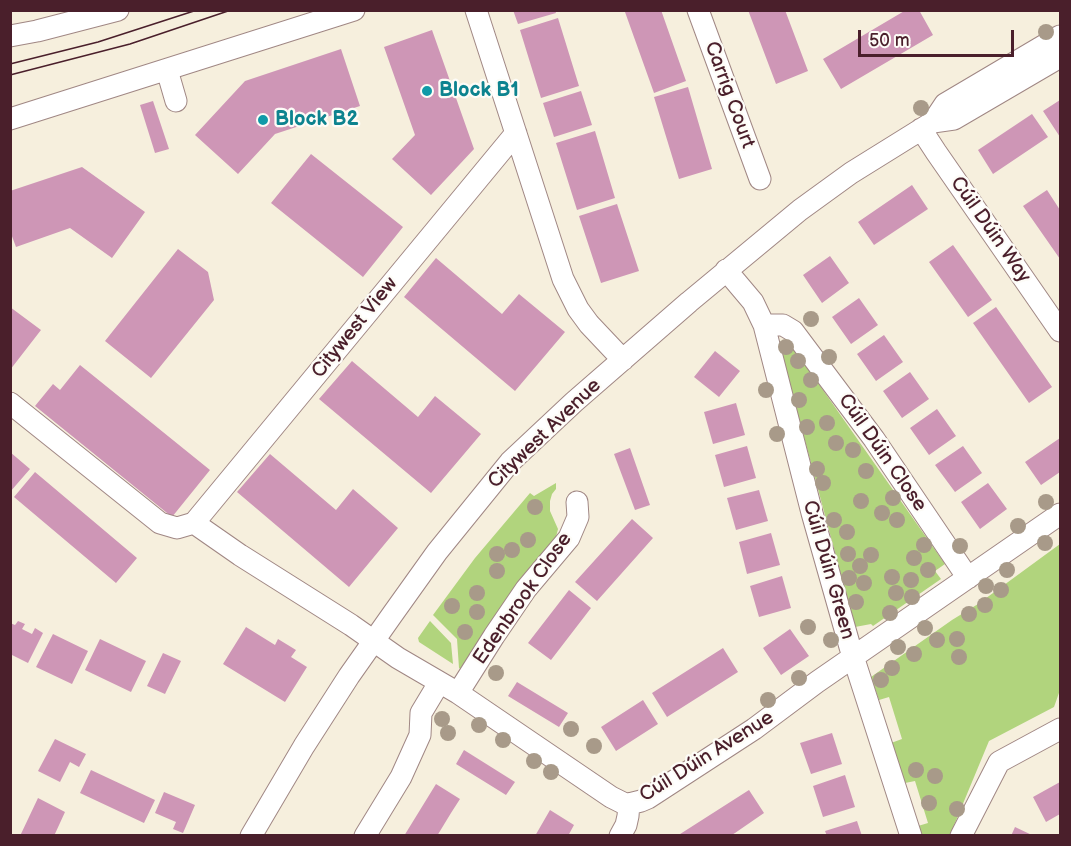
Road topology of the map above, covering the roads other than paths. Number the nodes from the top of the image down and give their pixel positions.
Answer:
1 (118, 10) edge
2 (354, 10) edge
3 (476, 10) edge
4 (698, 10) edge
5 (10, 36) edge
6 (1060, 36) edge
7 (1060, 57) edge
8 (167, 70) junction
9 (176, 101) dead end
10 (10, 119) edge
11 (927, 125) junction
12 (516, 133) junction
13 (760, 179) dead end
14 (726, 270) junction
15 (764, 325) junction
16 (1060, 331) edge
17 (623, 360) junction
18 (10, 403) edge
19 (577, 502) dead end
20 (1060, 514) edge
21 (194, 523) junction
22 (968, 578) junction
23 (374, 641) junction
24 (854, 657) junction
25 (439, 683) junction
26 (458, 693) junction
27 (1060, 729) edge
28 (629, 804) junction
29 (251, 836) edge
30 (365, 836) edge
31 (620, 836) edge
32 (911, 836) edge
33 (961, 836) edge

1 - 5 street
2 - 8 street
3 - 12 street
4 - 13 street, Carrig Court
6 - 11 street, Citywest Avenue
7 - 11 street, Citywest Avenue
8 - 9 street
8 - 10 street
11 - 14 street, Citywest Avenue
11 - 16 street, Cúil Dúin Way
12 - 17 street
12 - 21 street, Citywest View
14 - 15 street, Cúil Dúin Green
14 - 17 street, Citywest Avenue
15 - 22 street, Cúil Dúin Close
15 - 24 street, Cúil Dúin Green
17 - 23 street, Citywest Avenue
18 - 21 street
19 - 26 street, Edenbrook Close
20 - 22 street, Cúil Dúin Avenue
21 - 23 street, Cúil Dúin Avenue
22 - 24 street, Cúil Dúin Avenue
23 - 25 street, Cúil Dúin Avenue
23 - 29 street, Citywest Avenue
24 - 28 street, Cúil Dúin Avenue
24 - 32 street, Cúil Dúin Green
25 - 26 street, Cúil Dúin Avenue
25 - 30 street
26 - 28 street, Cúil Dúin Avenue
27 - 33 street
28 - 31 street

